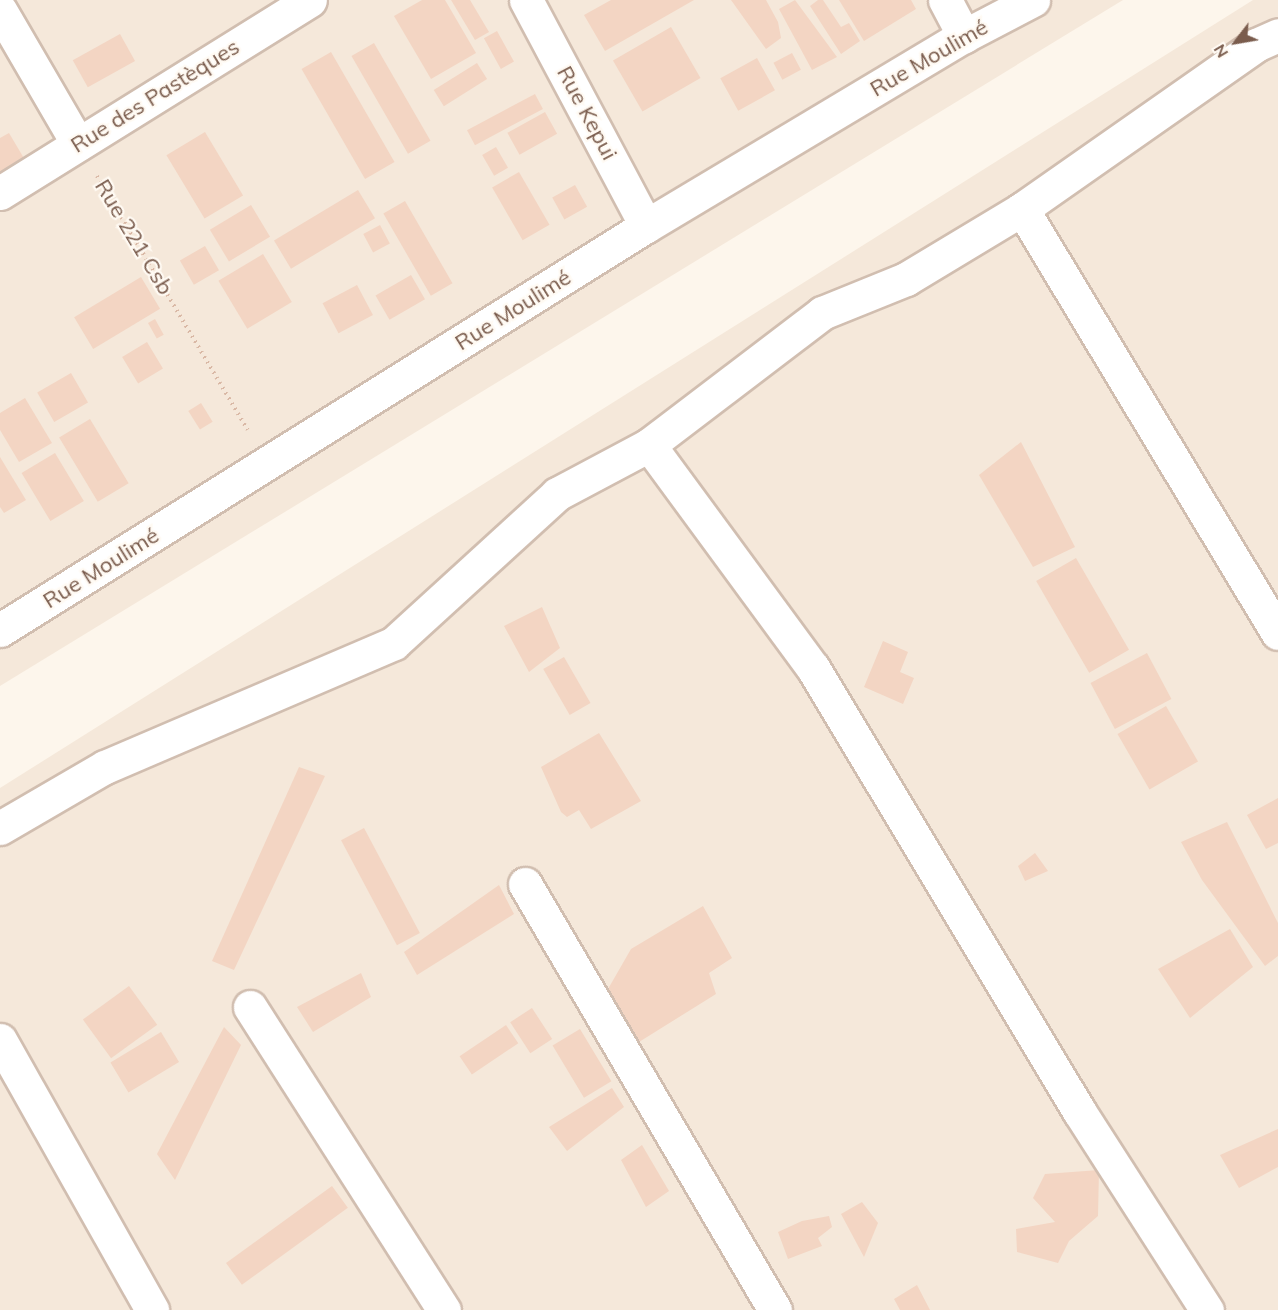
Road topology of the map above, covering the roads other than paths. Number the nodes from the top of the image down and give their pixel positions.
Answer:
1 (310, 0) edge
2 (526, 0) edge
3 (945, 0) edge
4 (1032, 0) edge
5 (0, 10) edge
6 (1278, 35) edge
7 (964, 36) junction
8 (78, 144) junction
9 (0, 193) edge
10 (1022, 208) junction
11 (646, 226) junction
12 (649, 445) junction
13 (0, 630) edge
14 (1278, 633) edge
15 (0, 828) edge
16 (525, 884) dead end
17 (249, 1007) dead end
18 (0, 1040) edge
19 (152, 1310) edge
20 (444, 1310) edge
21 (775, 1310) edge
22 (1207, 1310) edge

1 - 8 street, Rue des Pastèques
2 - 11 street, Rue Kepui
3 - 7 street
4 - 7 street, Rue Moulimé
5 - 8 street
6 - 10 street
7 - 11 street, Rue Moulimé
8 - 9 street, Rue des Pastèques
10 - 12 street
10 - 14 street
11 - 13 street, Rue Moulimé
12 - 15 street
12 - 22 street
16 - 21 street
17 - 20 street
18 - 19 street

